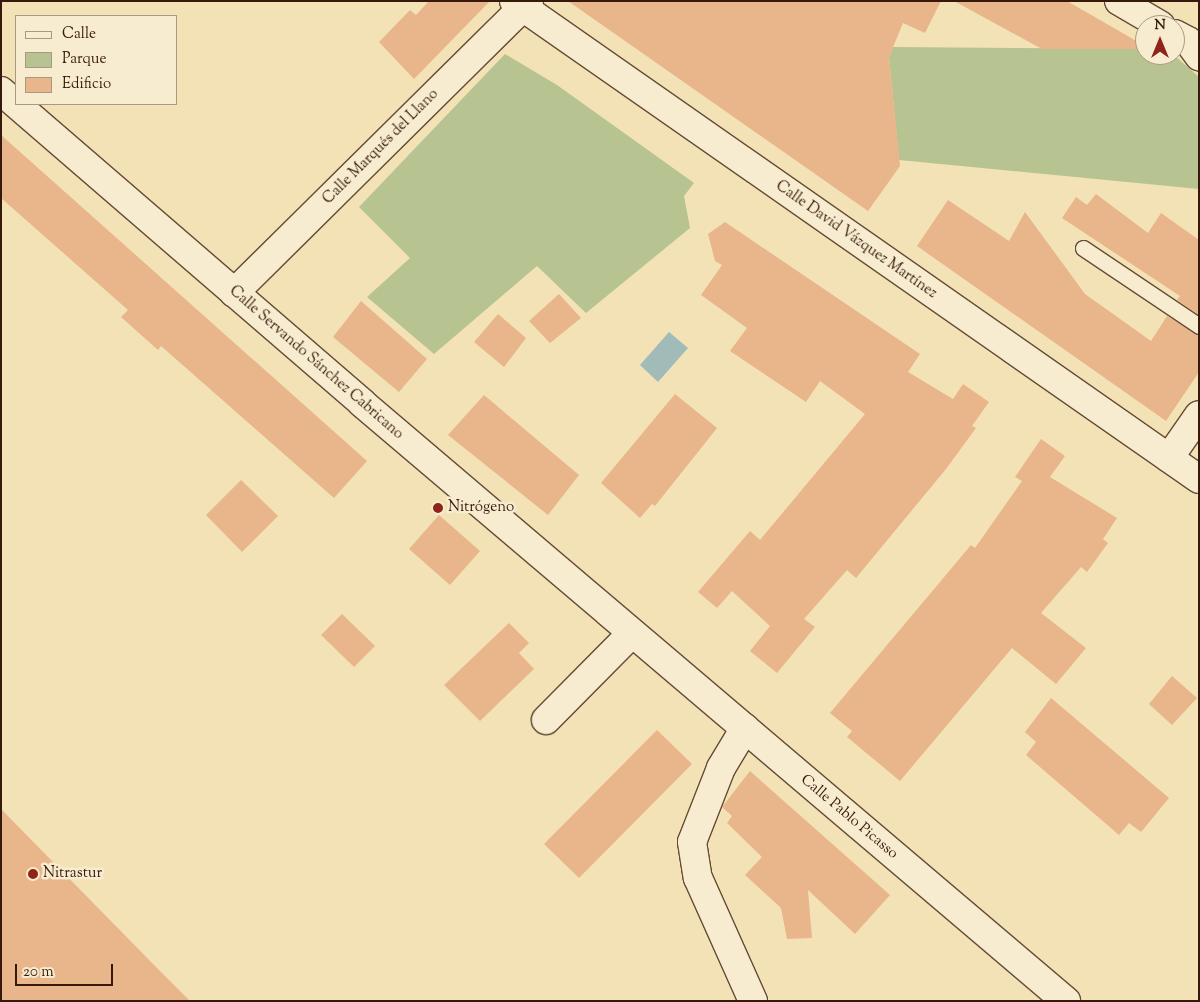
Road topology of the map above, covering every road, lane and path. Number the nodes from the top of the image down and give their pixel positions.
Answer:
1 (1120, 1) edge
2 (522, 3) edge
3 (1143, 15) edge
4 (1185, 39) edge
5 (1199, 56) edge
6 (1, 91) edge
7 (15, 103) edge
8 (17, 105) edge
9 (1083, 248) dead end
10 (234, 293) junction
11 (1199, 326) edge
12 (1199, 415) edge
13 (1169, 458) junction
14 (1199, 479) edge
15 (632, 633) junction
16 (546, 720) dead end
17 (745, 728) junction
18 (753, 1001) edge
19 (1066, 1001) edge

1 - 3 street
2 - 10 street, Calle Marqués del Llano
2 - 13 street, Calle David Vázquez Martínez
4 - 5 street
6 - 7 street, Calle Servando Sánchez Cabricano
8 - 10 street, Calle Servando Sánchez Cabricano
9 - 11 lane
10 - 15 street, Calle Servando Sánchez Cabricano
12 - 13 street
13 - 14 street, Calle David Vázquez Martínez
15 - 16 street
15 - 17 street, Calle Pablo Picasso
17 - 18 street
17 - 19 street, Calle Pablo Picasso

